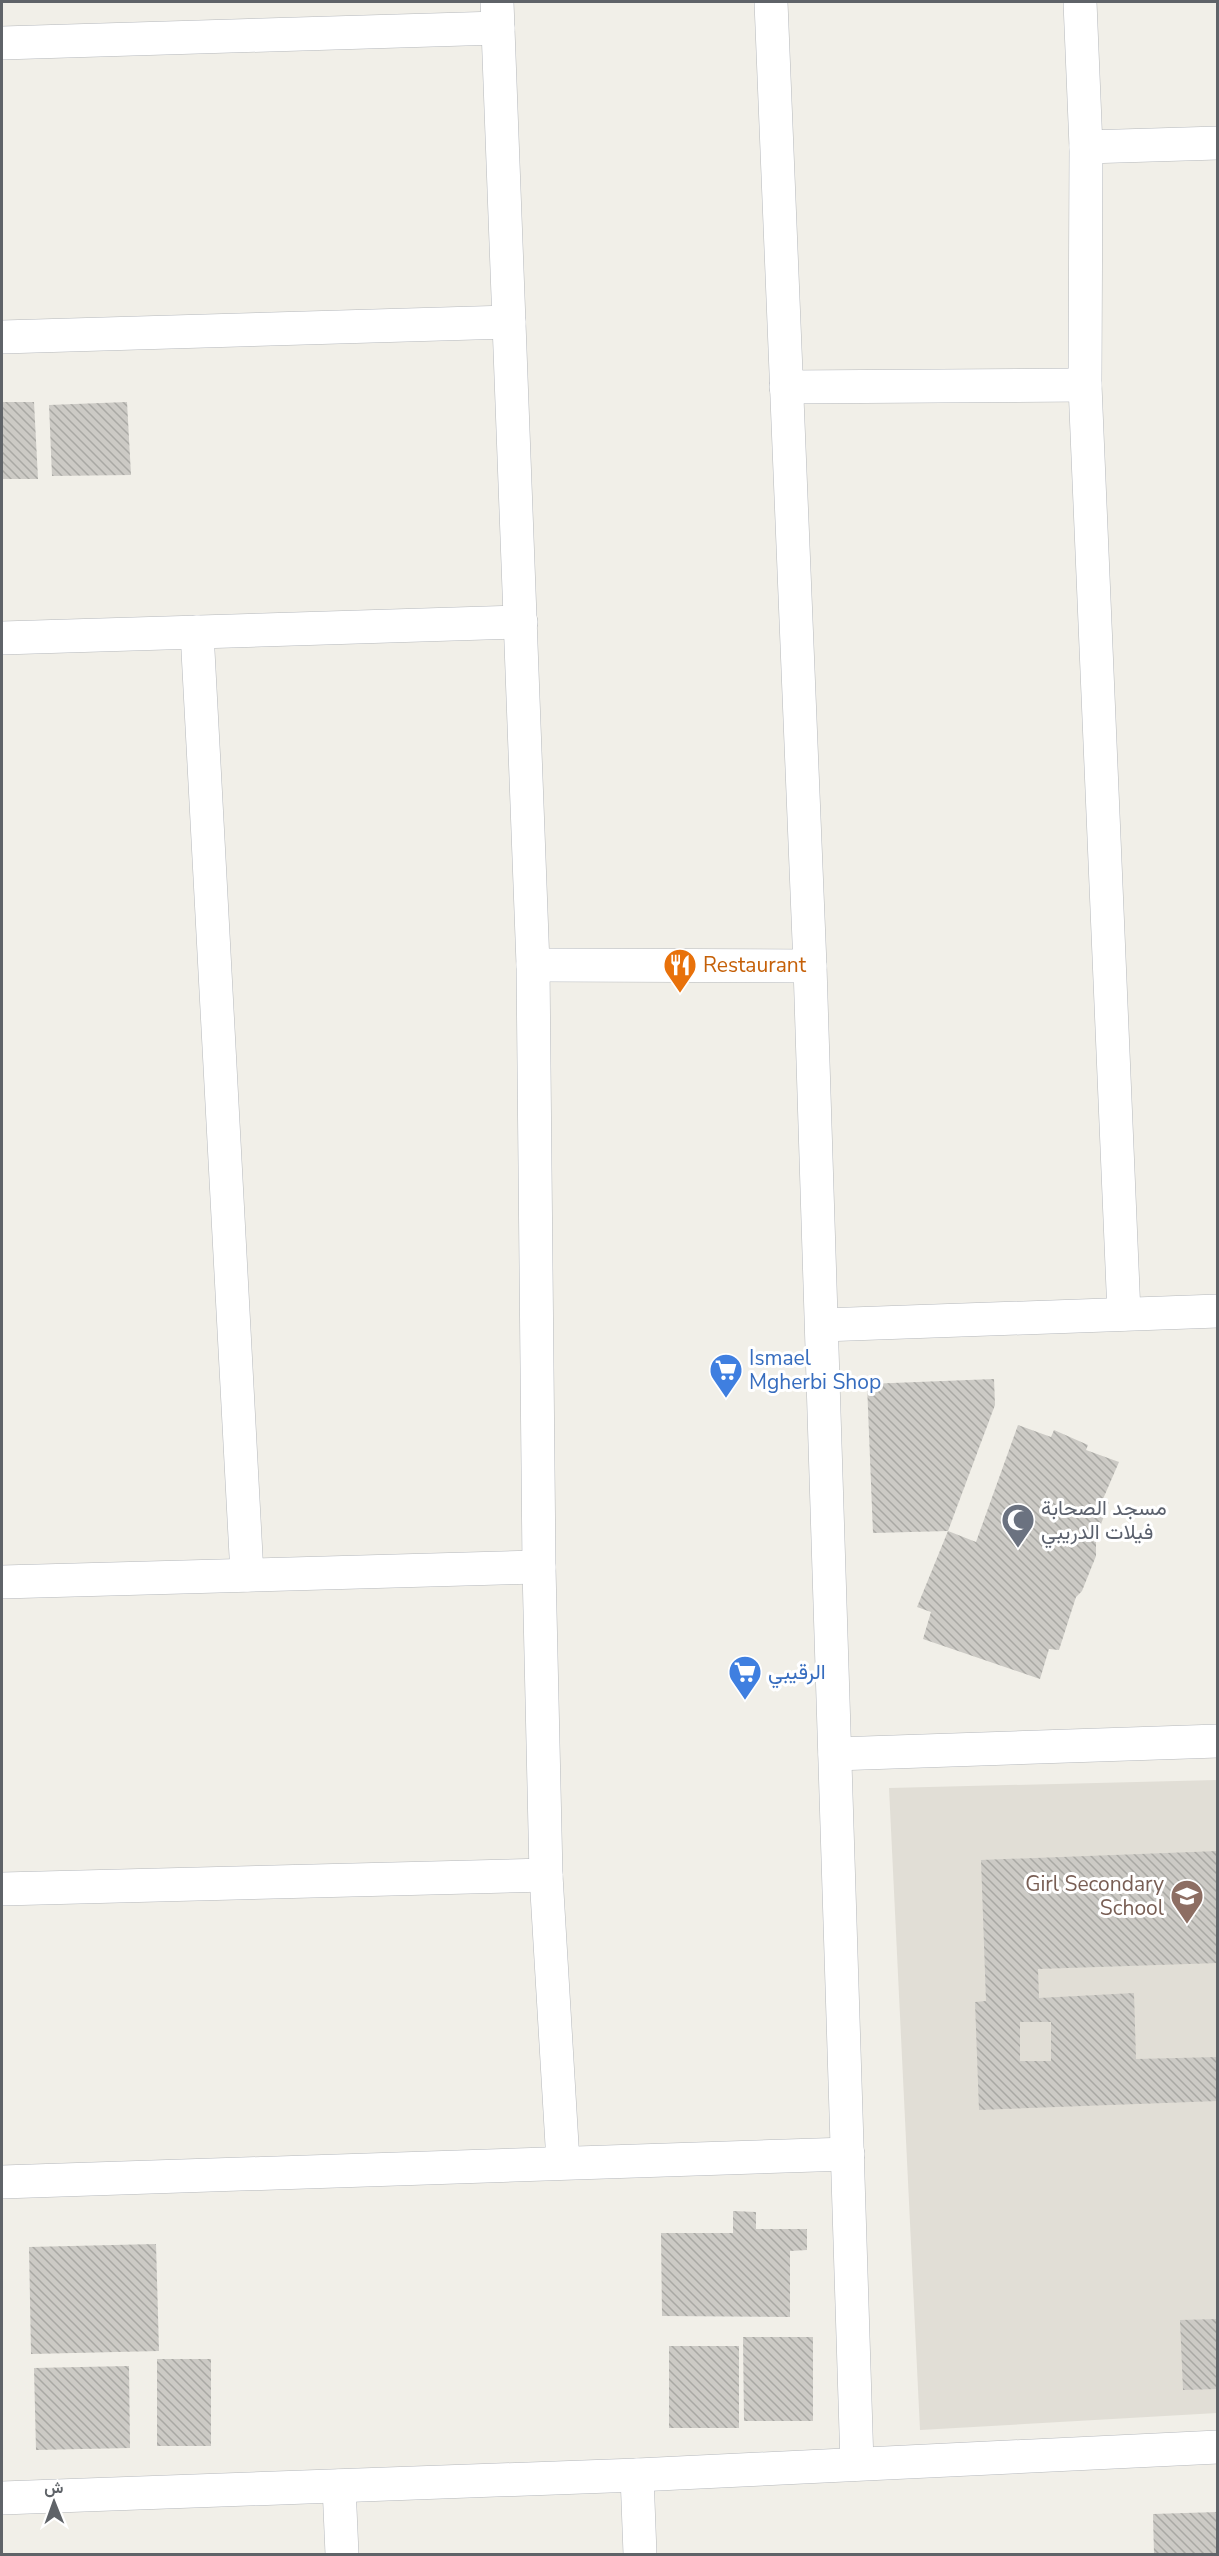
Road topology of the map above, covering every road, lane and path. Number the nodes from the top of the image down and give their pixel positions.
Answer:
1 (771, 2) edge
2 (1080, 2) edge
3 (497, 15) edge
4 (2, 42) edge
5 (1218, 143) edge
6 (1086, 147) junction
7 (509, 322) junction
8 (2, 337) edge
9 (1085, 385) junction
10 (786, 387) junction
11 (521, 622) junction
12 (197, 632) junction
13 (2, 638) edge
14 (533, 965) junction
15 (810, 966) junction
16 (1218, 1311) edge
17 (1124, 1314) junction
18 (822, 1324) junction
19 (539, 1567) junction
20 (247, 1575) junction
21 (2, 1582) edge
22 (1218, 1741) edge
23 (835, 1754) junction
24 (546, 1875) junction
25 (2, 1889) edge
26 (848, 2154) junction
27 (563, 2162) junction
28 (2, 2182) edge
29 (1218, 2446) edge
30 (857, 2464) junction
31 (637, 2475) junction
32 (339, 2486) junction
33 (2, 2498) edge
34 (342, 2554) edge
35 (640, 2554) edge

1 - 10 street
2 - 6 street
3 - 4 street
3 - 7 street
5 - 6 street
6 - 9 street
7 - 8 street
7 - 11 street
9 - 10 street
9 - 17 street
10 - 15 street
11 - 12 street
11 - 14 street
12 - 13 street
12 - 20 street
14 - 15 street
14 - 19 street
15 - 18 street
16 - 17 street
17 - 18 street
18 - 23 street
19 - 20 street
19 - 24 street
20 - 21 street
22 - 23 street
23 - 26 street
24 - 25 street
24 - 27 street
26 - 27 street
26 - 30 street
27 - 28 street
29 - 30 street
30 - 31 street
31 - 32 street
31 - 35 street
32 - 33 street
32 - 34 street

